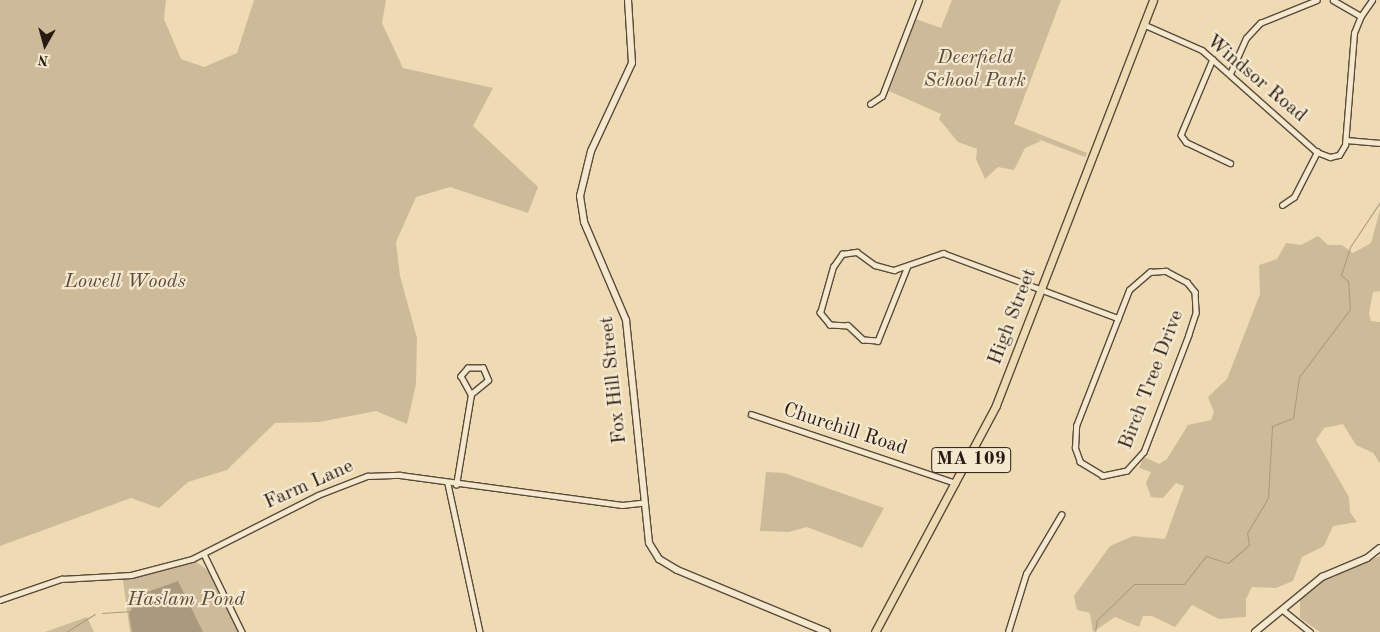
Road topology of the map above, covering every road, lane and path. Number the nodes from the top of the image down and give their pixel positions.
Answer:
1 (628, 0) edge
2 (919, 0) edge
3 (1153, 0) edge
4 (1317, 0) edge
5 (1333, 0) edge
6 (1372, 0) edge
7 (1361, 16) junction
8 (1143, 24) junction
9 (1213, 59) junction
10 (1230, 74) junction
11 (870, 104) dead end
12 (1346, 140) junction
13 (1380, 142) edge
14 (1317, 152) junction
15 (1230, 163) dead end
16 (1282, 205) dead end
17 (908, 266) junction
18 (1042, 289) junction
19 (1118, 318) junction
20 (471, 394) junction
21 (751, 414) dead end
22 (448, 484) junction
23 (958, 484) junction
24 (456, 485) junction
25 (642, 503) junction
26 (1061, 515) dead end
27 (1380, 548) edge
28 (204, 554) junction
29 (0, 600) edge
30 (1283, 610) junction
31 (877, 631) edge
32 (242, 632) edge
33 (480, 632) edge
34 (826, 632) edge
35 (1008, 632) edge
36 (1256, 632) edge
37 (1310, 632) edge

1 - 25 street, Fox Hill Street
2 - 11 street
3 - 8 main road, High Street / MA 109
4 - 10 street
5 - 7 street
6 - 7 street
7 - 12 street
8 - 9 street, Windsor Road
8 - 18 main road, High Street / MA 109
9 - 10 street, Windsor Road
9 - 15 street
10 - 14 street, Windsor Road
12 - 13 street
12 - 14 street
14 - 16 street
17 - 17 street
17 - 18 street
18 - 19 street
18 - 23 main road, High Street / MA 109
19 - 19 street, Birch Tree Drive
20 - 20 street
20 - 24 street
21 - 23 street, Churchill Road
22 - 24 street, Farm Lane
22 - 28 street, Farm Lane
22 - 33 street
23 - 31 main road, High Street / MA 109
24 - 25 street, Farm Lane
25 - 34 street, Fox Hill Street
26 - 35 street
27 - 30 street
28 - 29 street, Farm Lane
28 - 32 street
30 - 36 street
30 - 37 street

